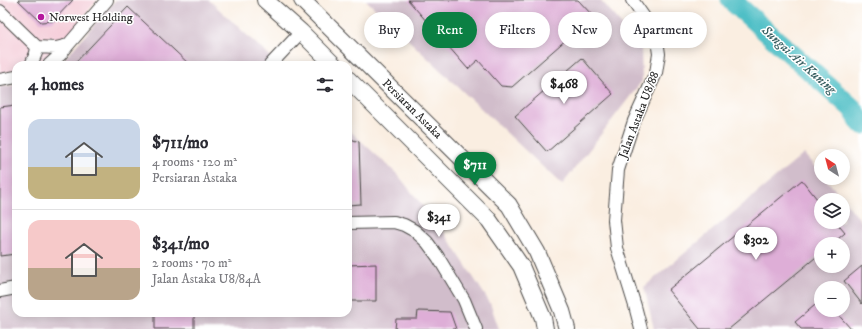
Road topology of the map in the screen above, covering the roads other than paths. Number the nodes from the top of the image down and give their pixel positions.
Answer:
1 (107, 0) edge
2 (265, 0) edge
3 (293, 0) edge
4 (302, 0) edge
5 (632, 0) edge
6 (0, 11) edge
7 (301, 32) junction
8 (68, 45) junction
9 (37, 46) junction
10 (33, 61) edge
11 (53, 61) edge
12 (274, 61) edge
13 (330, 61) edge
14 (12, 78) edge
15 (0, 80) edge
16 (352, 83) edge
17 (352, 223) edge
18 (12, 289) edge
19 (0, 291) edge
20 (476, 329) edge
21 (546, 329) edge
22 (567, 329) edge
23 (641, 329) edge

1 - 8 street
2 - 7 main road
3 - 7 main road
4 - 22 main road, Persiaran Astaka
5 - 23 street, Jalan Astaka U8/88
6 - 9 street
7 - 12 street
7 - 13 main road
8 - 9 street
8 - 11 street
9 - 10 street
14 - 15 street
16 - 21 main road, Persiaran Astaka
17 - 20 street
18 - 19 street

